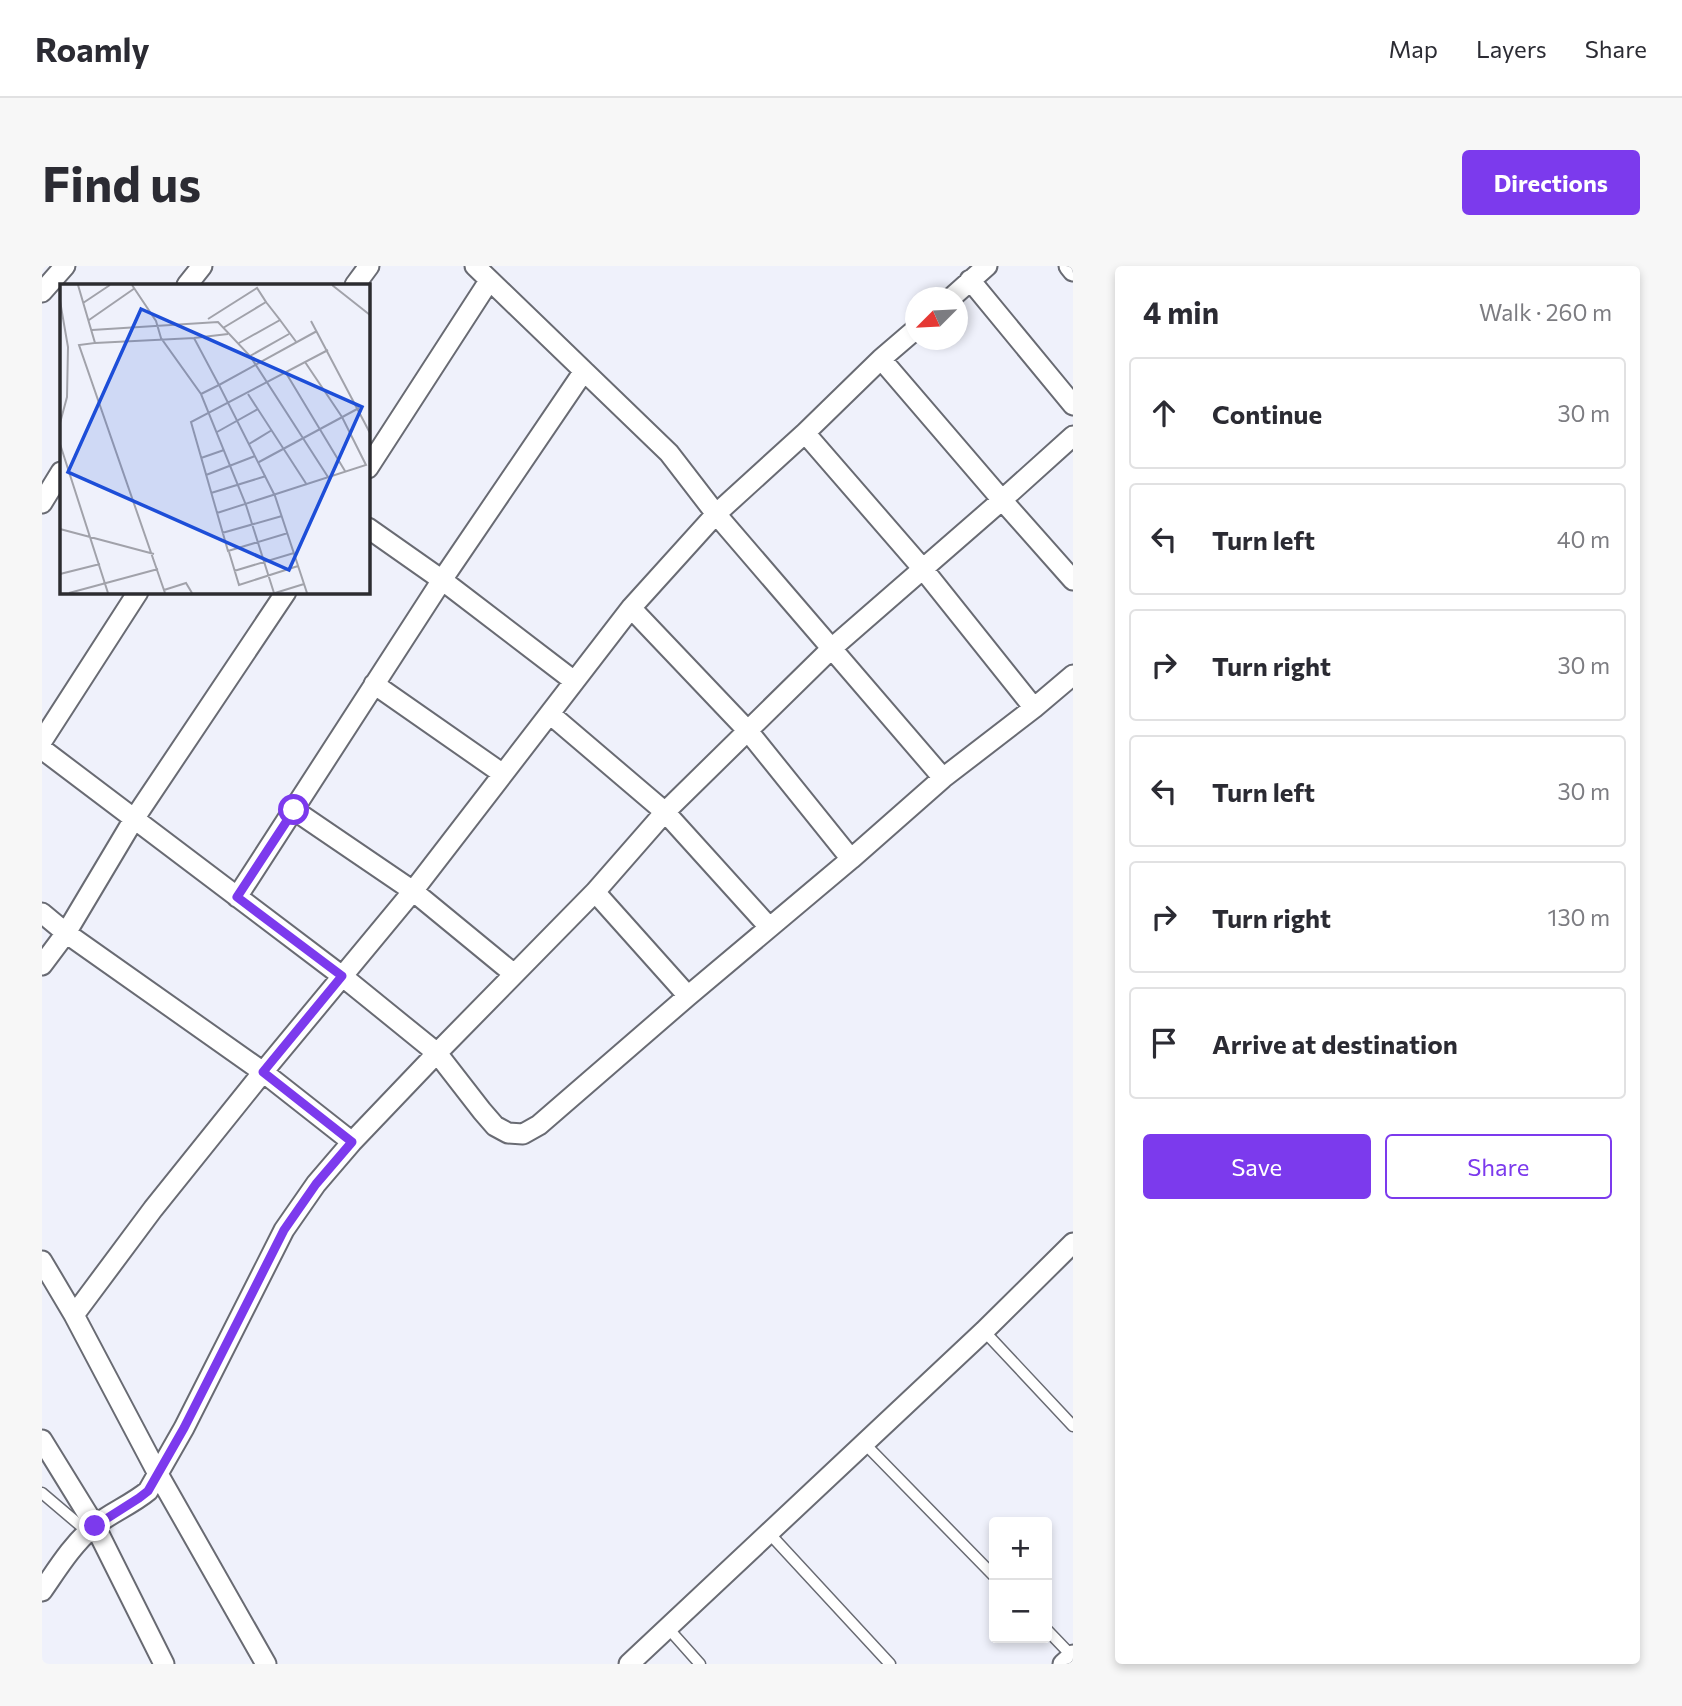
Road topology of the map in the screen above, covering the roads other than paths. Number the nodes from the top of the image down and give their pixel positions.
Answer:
1 (202, 266) edge
2 (369, 266) edge
3 (475, 266) edge
4 (987, 266) edge
5 (1069, 266) edge
6 (1073, 271) edge
7 (970, 280) junction
8 (489, 281) junction
9 (188, 284) edge
10 (356, 284) edge
11 (963, 287) edge
12 (905, 337) edge
13 (881, 359) junction
14 (584, 371) junction
15 (1073, 405) edge
16 (805, 433) junction
17 (1073, 436) edge
18 (369, 466) edge
19 (60, 474) edge
20 (1002, 500) junction
21 (42, 503) edge
22 (716, 514) junction
23 (369, 529) edge
24 (923, 569) junction
25 (442, 580) junction
26 (1073, 580) edge
27 (137, 593) edge
28 (285, 593) edge
29 (631, 608) junction
30 (832, 648) junction
31 (1073, 675) edge
32 (574, 681) junction
33 (374, 684) junction
34 (1034, 708) junction
35 (550, 714) junction
36 (748, 731) junction
37 (42, 741) edge
38 (42, 749) edge
39 (503, 774) junction
40 (943, 778) junction
41 (294, 810) junction
42 (665, 812) junction
43 (134, 819) junction
44 (851, 859) junction
45 (413, 891) junction
46 (595, 892) junction
47 (237, 897) junction
48 (42, 913) edge
49 (769, 927) junction
50 (66, 933) junction
51 (42, 964) edge
52 (514, 974) junction
53 (342, 976) junction
54 (688, 996) junction
55 (437, 1053) junction
56 (263, 1072) junction
57 (352, 1142) junction
58 (1073, 1243) edge
59 (42, 1261) edge
60 (74, 1315) junction
61 (984, 1331) junction
62 (1073, 1426) edge
63 (42, 1440) edge
64 (864, 1443) junction
65 (158, 1474) junction
66 (42, 1493) edge
67 (92, 1529) junction
68 (768, 1532) junction
69 (989, 1571) edge
70 (42, 1591) edge
71 (667, 1627) junction
72 (1052, 1636) edge
73 (1069, 1658) edge
74 (164, 1664) edge
75 (266, 1664) edge
76 (629, 1664) edge
77 (700, 1664) edge
78 (890, 1664) edge

1 - 9 street
2 - 10 street
3 - 8 street
4 - 7 street
5 - 6 street
7 - 11 street
7 - 15 street
8 - 14 street
8 - 18 street
12 - 13 street
13 - 16 street
13 - 20 street
14 - 22 street
14 - 25 street
16 - 22 street
16 - 24 street
17 - 20 street
19 - 21 street
20 - 24 street
20 - 26 street
22 - 29 street
22 - 30 street
23 - 25 street
24 - 30 street
24 - 34 street
25 - 32 street
25 - 33 street
27 - 37 street
28 - 43 street
29 - 32 street
29 - 36 street
30 - 36 street
30 - 40 street
31 - 34 street
32 - 35 street
33 - 39 street
33 - 41 street
34 - 40 street
35 - 39 street
35 - 42 street
36 - 42 street
36 - 44 street
38 - 43 street
39 - 45 street
40 - 44 street
41 - 45 street
41 - 47 street
42 - 46 street
42 - 49 street
43 - 47 street
43 - 50 street
44 - 49 street
45 - 52 street
45 - 53 street
46 - 52 street
46 - 54 street
47 - 53 street
48 - 50 street
49 - 54 street
50 - 51 street
50 - 56 street
52 - 55 street
53 - 55 street
53 - 56 street
54 - 55 street
55 - 57 street
56 - 57 street
56 - 60 street
57 - 65 street
58 - 61 street
59 - 60 street
60 - 65 street
61 - 62 lane
61 - 64 street
63 - 67 street
64 - 68 street
64 - 69 lane
65 - 67 street
65 - 75 street
66 - 67 lane
67 - 70 street
67 - 74 street
68 - 71 street
68 - 78 lane
71 - 76 street
71 - 77 lane
72 - 73 lane

